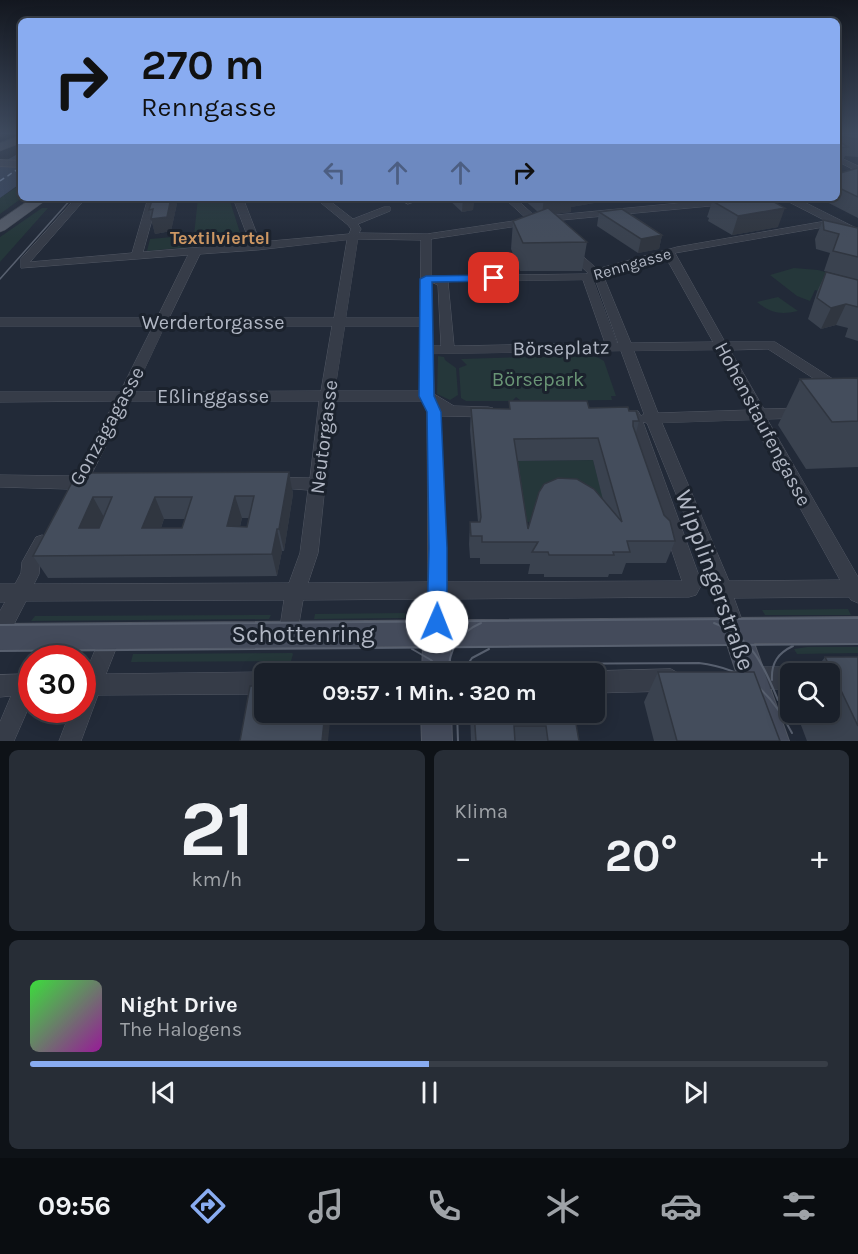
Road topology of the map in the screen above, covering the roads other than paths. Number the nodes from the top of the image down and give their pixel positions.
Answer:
1 (38, 201) edge
2 (78, 201) edge
3 (152, 201) edge
4 (239, 201) edge
5 (324, 201) edge
6 (512, 201) edge
7 (724, 201) edge
8 (795, 201) edge
9 (387, 209) dead end
10 (835, 222) junction
11 (352, 223) junction
12 (539, 224) edge
13 (0, 226) edge
14 (858, 233) edge
15 (428, 237) junction
16 (353, 238) junction
17 (562, 243) edge
18 (257, 247) junction
19 (195, 252) junction
20 (669, 253) junction
21 (136, 257) junction
22 (591, 275) junction
23 (432, 279) junction
24 (0, 322) edge
25 (341, 322) junction
26 (426, 322) junction
27 (161, 323) junction
28 (619, 346) junction
29 (721, 346) junction
30 (426, 350) junction
31 (448, 350) junction
32 (125, 396) junction
33 (327, 396) junction
34 (427, 396) junction
35 (0, 397) edge
36 (855, 408) edge
37 (442, 411) junction
38 (500, 412) edge
39 (617, 412) edge
40 (818, 412) edge
41 (633, 415) junction
42 (759, 415) junction
43 (655, 419) junction
44 (0, 481) edge
45 (260, 482) edge
46 (86, 483) junction
47 (318, 483) junction
48 (66, 500) edge
49 (50, 528) edge
50 (689, 589) joint
51 (723, 590) junction
52 (857, 590) edge
53 (20, 592) junction
54 (295, 592) junction
55 (437, 592) junction
56 (0, 593) edge
57 (858, 630) edge
58 (0, 631) edge
59 (736, 631) junction
60 (437, 633) junction
61 (289, 634) junction
62 (111, 636) junction
63 (0, 637) edge
64 (436, 663) edge
65 (96, 667) edge
66 (780, 678) edge
67 (742, 679) junction
68 (690, 680) edge
69 (605, 682) edge
70 (254, 683) edge
71 (18, 685) edge
72 (96, 685) edge
73 (0, 686) edge
74 (18, 709) edge
75 (77, 723) edge
76 (436, 723) edge
77 (3, 741) edge
78 (70, 741) edge
79 (437, 741) edge
80 (774, 741) edge

1 - 13 main road
2 - 21 street
3 - 21 street
4 - 18 street
5 - 11 street
6 - 12 street
7 - 15 street
8 - 10 street
9 - 11 street
10 - 14 street
10 - 20 street, Renngasse
11 - 16 street, Neutorgasse
15 - 16 street
15 - 23 street
16 - 18 street
16 - 25 street, Neutorgasse
17 - 22 street
18 - 19 street
19 - 21 street
19 - 27 street, Gonzagagasse
20 - 22 street, Renngasse
20 - 29 street, Hohenstaufengasse
22 - 23 street, Renngasse
22 - 28 street
23 - 26 street
23 - 31 street
24 - 27 street, Werdertorgasse
25 - 26 street, Werdertorgasse
25 - 27 street, Werdertorgasse
25 - 33 street, Neutorgasse
26 - 30 street
27 - 32 street, Gonzagagasse
28 - 29 street
28 - 31 street, Börseplatz
28 - 43 street, Börseplatz
29 - 36 street
29 - 42 street, Hohenstaufengasse
30 - 31 street, Börseplatz
30 - 34 street
32 - 33 street, Eßlinggasse
32 - 35 street, Eßlinggasse
32 - 46 street, Gonzagagasse
33 - 34 street, Eßlinggasse
33 - 47 street, Neutorgasse
34 - 37 street
37 - 38 street
37 - 55 street
39 - 41 street
40 - 42 street
41 - 43 street
41 - 50 street, Wipplingerstraße
42 - 43 street
42 - 52 street, Hohenstaufengasse
43 - 51 street, Wipplingerstraße
44 - 46 street
45 - 47 street
46 - 48 street, Gonzagagasse
47 - 54 street, Neutorgasse
49 - 53 street
50 - 55 street, Schottenring
51 - 52 street
51 - 59 street, Wipplingerstraße
53 - 54 street, Schottenring
53 - 56 street, Schottenring
53 - 58 street
54 - 55 street, Schottenring
54 - 61 street, Neutorgasse
55 - 60 street
57 - 59 main road, Schottenring
59 - 60 main road, Schottenring
59 - 67 main road, Wipplingerstraße
60 - 61 main road, Schottenring
60 - 64 main road
61 - 62 main road, Schottenring
62 - 63 main road, Schottenring
62 - 65 street
66 - 67 street
67 - 80 main road, Wipplingerstraße
68 - 69 street
70 - 72 street
71 - 73 street
74 - 77 street
75 - 78 street
76 - 79 main road

